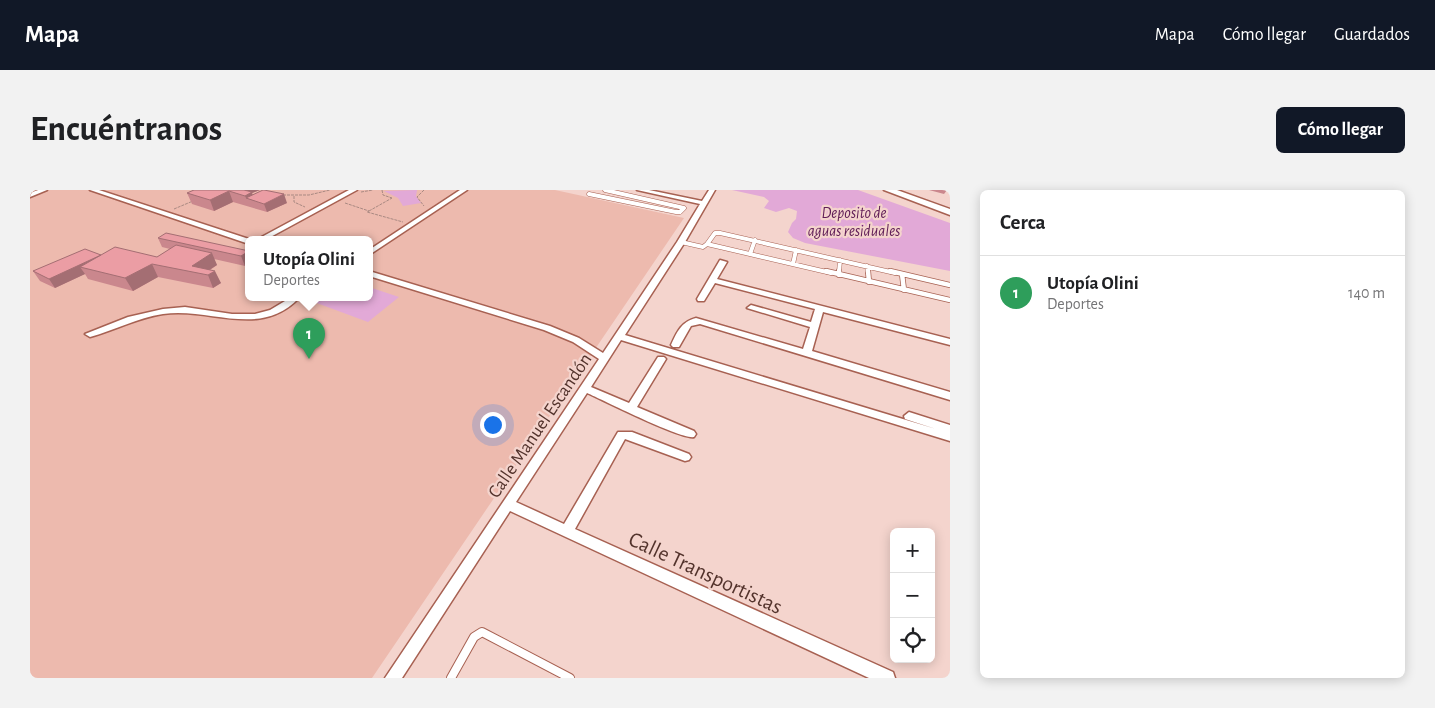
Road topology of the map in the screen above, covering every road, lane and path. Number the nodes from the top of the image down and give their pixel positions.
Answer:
1 (44, 190) edge
2 (93, 190) edge
3 (330, 190) edge
4 (382, 190) edge
5 (424, 190) edge
6 (464, 190) edge
7 (605, 190) edge
8 (640, 190) edge
9 (712, 190) edge
10 (888, 190) edge
11 (352, 191) edge
12 (589, 194) dead end
13 (30, 195) edge
14 (282, 195) edge
15 (294, 196) junction
16 (644, 198) junction
17 (196, 200) edge
18 (703, 203) junction
19 (644, 206) junction
20 (369, 210) junction
21 (433, 210) junction
22 (950, 212) edge
23 (165, 213) junction
24 (308, 214) junction
25 (412, 224) junction
26 (267, 236) edge
27 (245, 240) edge
28 (755, 240) junction
29 (681, 242) junction
30 (707, 244) junction
31 (373, 249) edge
32 (796, 250) junction
33 (750, 254) junction
34 (840, 260) junction
35 (723, 262) dead end
36 (793, 264) junction
37 (867, 266) junction
38 (373, 274) edge
39 (902, 274) junction
40 (839, 275) junction
41 (713, 280) junction
42 (869, 282) junction
43 (950, 285) edge
44 (904, 290) junction
45 (701, 299) dead end
46 (950, 300) edge
47 (290, 301) edge
48 (751, 308) dead end
49 (820, 308) junction
50 (815, 326) junction
51 (621, 333) junction
52 (90, 334) dead end
53 (950, 342) edge
54 (676, 345) junction
55 (807, 353) junction
56 (604, 358) junction
57 (661, 359) dead end
58 (785, 383) junction
59 (584, 388) junction
60 (950, 396) edge
61 (631, 408) junction
62 (950, 429) edge
63 (690, 434) dead end
64 (950, 437) edge
65 (685, 457) dead end
66 (507, 504) junction
67 (567, 531) junction
68 (394, 678) edge
69 (451, 678) edge
70 (570, 678) edge
71 (887, 678) edge

1 - 13 street
2 - 23 street
3 - 15 path
4 - 20 path
5 - 21 path
6 - 21 street
7 - 16 lane
8 - 18 street
9 - 18 street, Calle Manuel Escandón
10 - 22 main road
11 - 20 path
11 - 24 street
12 - 19 lane
14 - 15 path
15 - 24 path
16 - 19 lane
16 - 19 lane
17 - 23 path
18 - 29 street, Calle Manuel Escandón
20 - 25 path
21 - 25 street
23 - 27 street
24 - 26 street
25 - 31 street
28 - 30 lane
28 - 32 lane
28 - 33 lane
29 - 30 lane
29 - 51 street, Calle Manuel Escandón
30 - 33 lane
32 - 34 lane
32 - 36 lane
33 - 36 lane
34 - 37 lane
34 - 40 lane
35 - 41 street
36 - 40 lane
37 - 39 lane
37 - 42 lane
38 - 56 street
39 - 43 lane
39 - 44 lane
40 - 42 lane
41 - 45 street
41 - 49 street
42 - 44 lane
44 - 46 lane
47 - 52 street
48 - 50 street
49 - 50 street
49 - 53 street
50 - 55 street
51 - 54 street
51 - 56 street, Calle Manuel Escandón
51 - 58 street
54 - 55 street
54 - 58 street
55 - 60 street
56 - 59 street, Calle Manuel Escandón
57 - 61 street
58 - 62 street
58 - 64 street
59 - 61 street
59 - 66 street, Calle Manuel Escandón
61 - 63 street
65 - 67 street
66 - 67 street, Calle Transportistas
66 - 68 street, Calle Manuel Escandón
67 - 71 street, Calle Transportistas
69 - 70 lane

